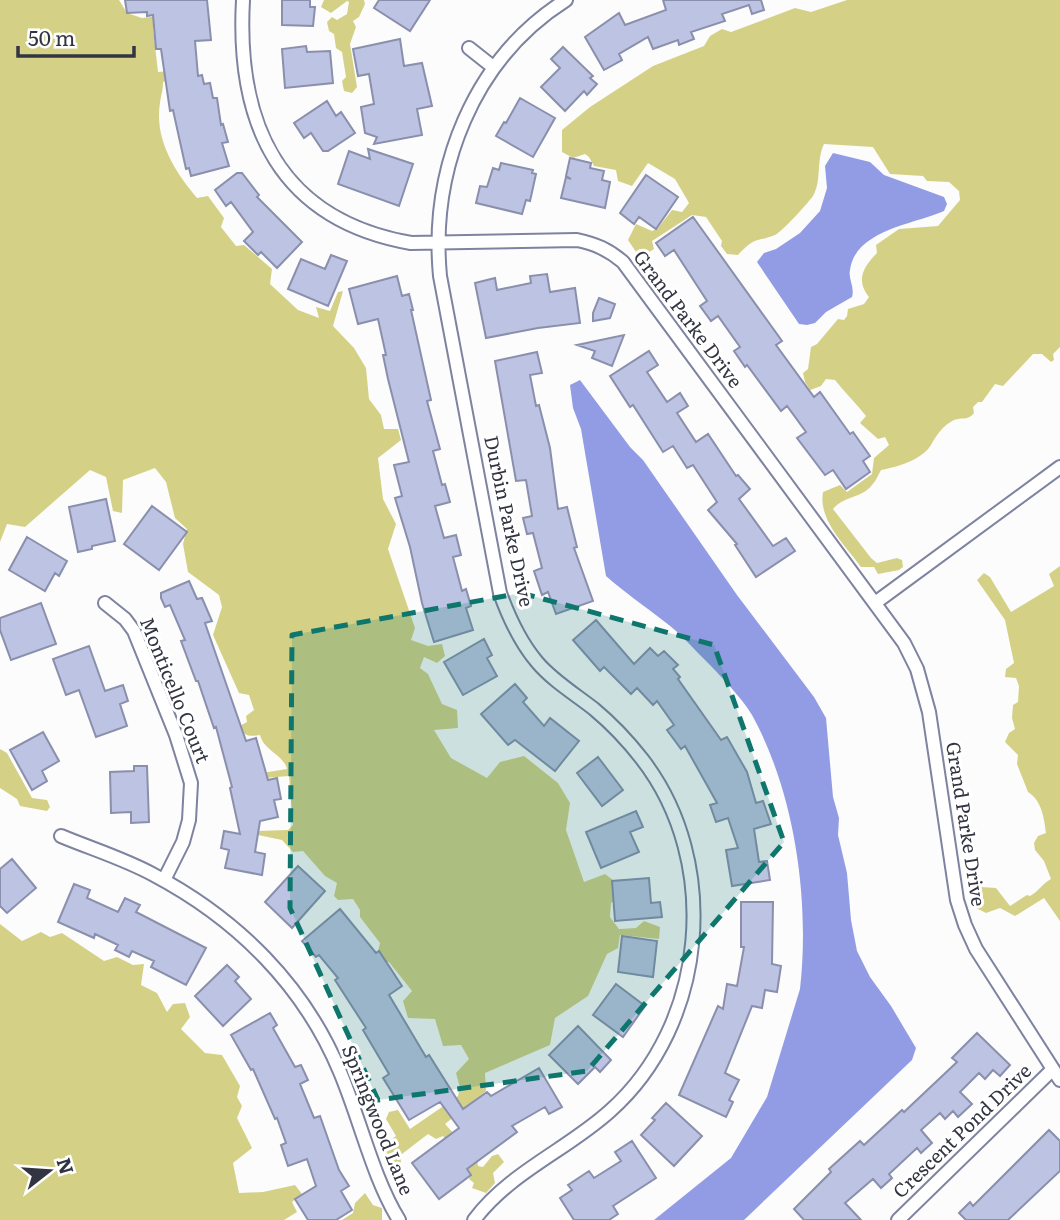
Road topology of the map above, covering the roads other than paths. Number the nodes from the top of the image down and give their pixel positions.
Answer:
1 (243, 0) edge
2 (566, 0) edge
3 (469, 48) dead end
4 (494, 67) junction
5 (438, 244) junction
6 (1060, 467) edge
7 (105, 603) dead end
8 (875, 603) junction
9 (61, 836) dead end
10 (164, 880) junction
11 (1057, 1075) edge
12 (399, 1220) edge
13 (474, 1220) edge
14 (898, 1220) edge

1 - 5 street, Grand Parke Drive
2 - 4 street, Durbin Parke Drive
3 - 4 street
4 - 5 street, Durbin Parke Drive
5 - 8 street, Grand Parke Drive
5 - 13 street, Durbin Parke Drive
6 - 8 street
7 - 10 street, Monticello Court
8 - 11 street, Grand Parke Drive
9 - 10 street, Springwood Lane
10 - 12 street, Springwood Lane
11 - 14 street, Crescent Pond Drive

